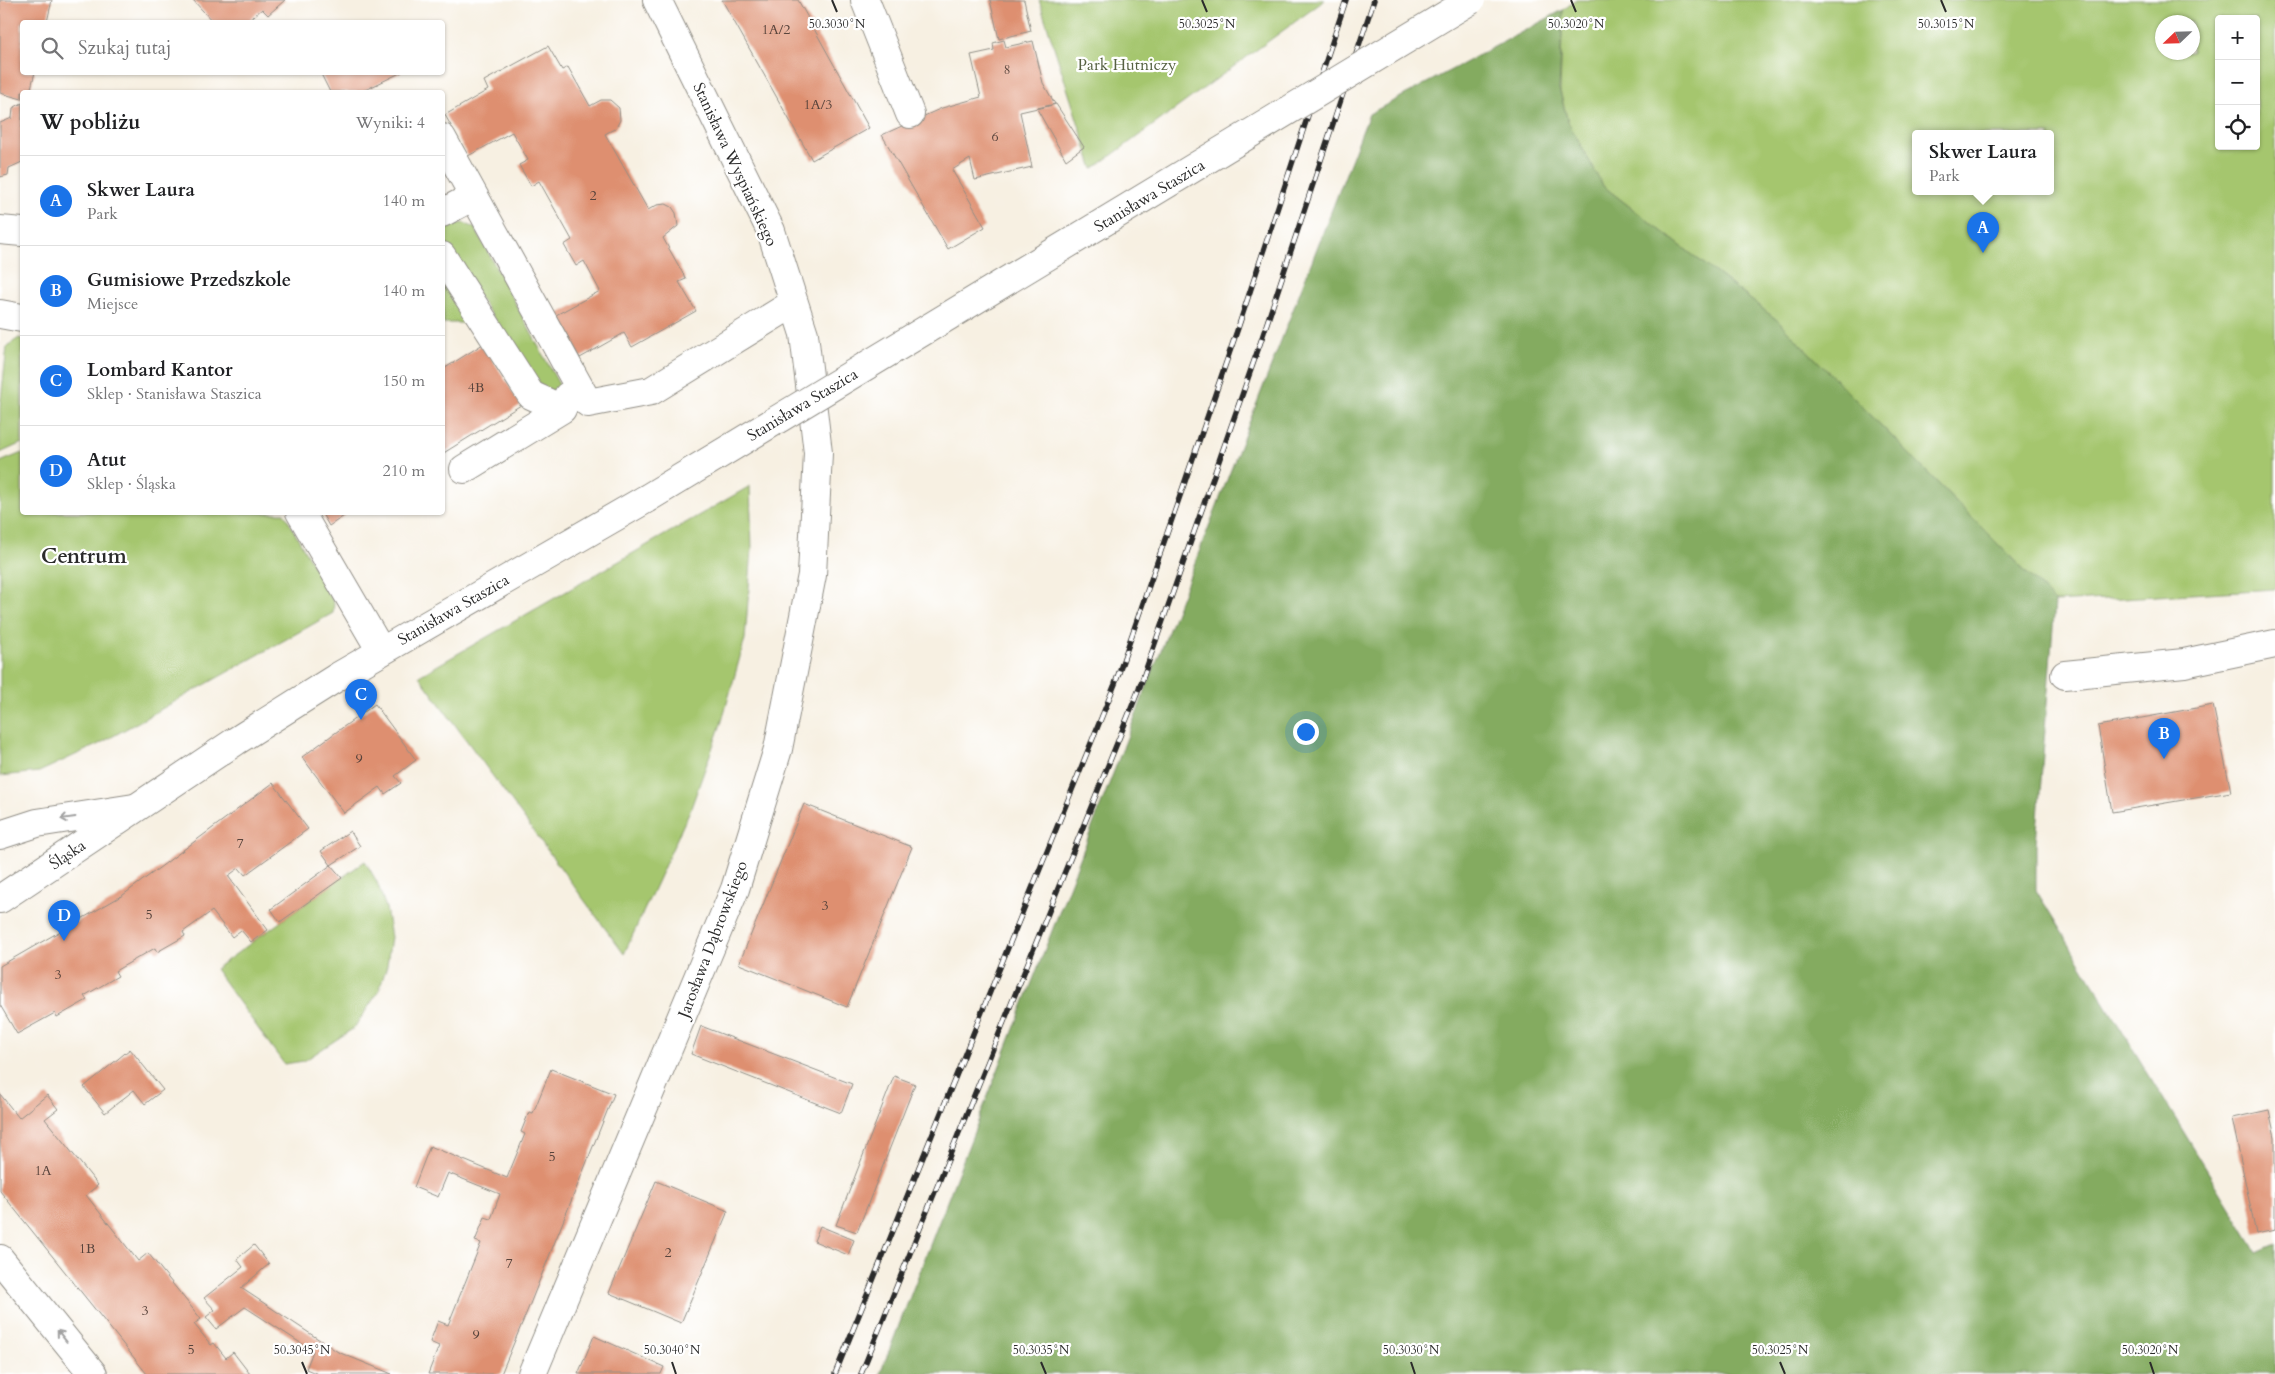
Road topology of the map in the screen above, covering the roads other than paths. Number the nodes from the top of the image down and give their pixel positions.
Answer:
1 (657, 0) edge
2 (865, 0) edge
3 (1471, 0) edge
4 (910, 114) dead end
5 (445, 143) edge
6 (474, 196) junction
7 (445, 211) edge
8 (0, 230) edge
9 (20, 232) edge
10 (445, 261) edge
11 (794, 303) junction
12 (0, 314) edge
13 (20, 318) edge
14 (576, 381) junction
15 (562, 409) junction
16 (818, 453) joint
17 (464, 469) dead end
18 (302, 515) edge
19 (2275, 644) edge
20 (381, 651) junction
21 (2065, 675) dead end
22 (134, 808) junction
23 (0, 835) edge
24 (0, 899) edge
25 (0, 1259) edge
26 (93, 1374) edge
27 (532, 1374) edge

1 - 11 street, Stanisława Wyspiańskiego
2 - 4 street
3 - 20 street, Stanisława Staszica, bridge
5 - 6 street
6 - 7 street
6 - 14 street
8 - 9 street
10 - 15 street
11 - 14 street
11 - 16 street, Stanisława Wyspiańskiego
12 - 13 street
14 - 15 street
15 - 17 street
16 - 27 street, Jarosława Dąbrowskiego
18 - 20 street
19 - 21 street
20 - 22 street, Stanisława Staszica
22 -> 23 street
22 - 24 street, Śląska
26 -> 25 street

